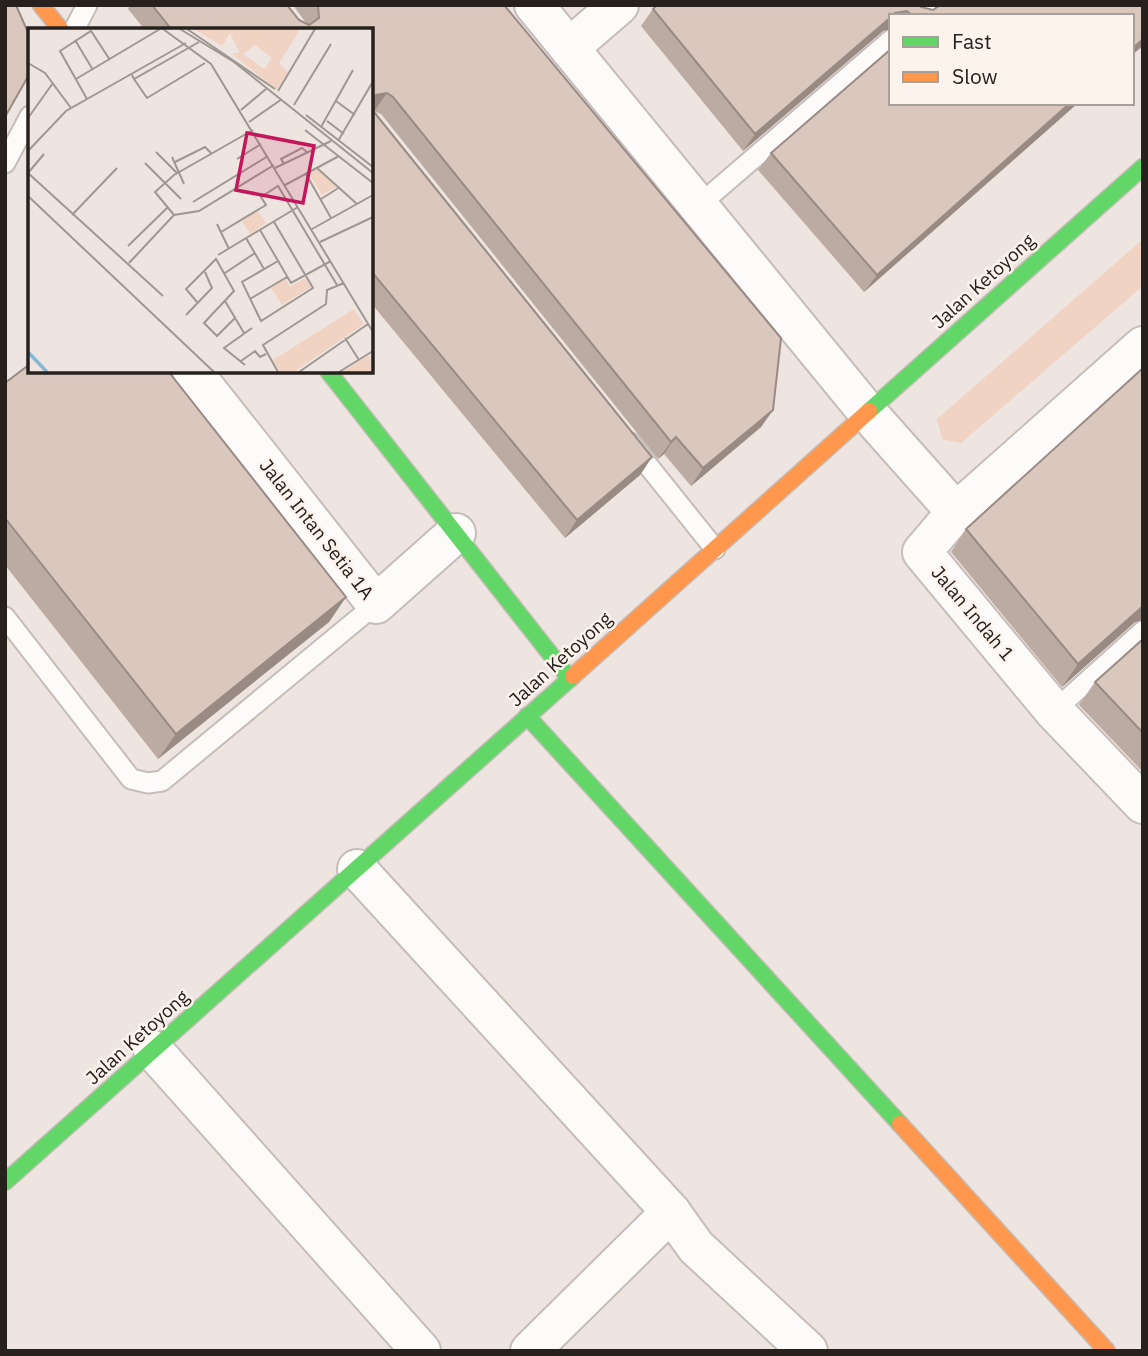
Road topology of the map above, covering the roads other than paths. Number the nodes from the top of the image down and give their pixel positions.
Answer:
1 (41, 5) edge
2 (87, 5) edge
3 (534, 5) edge
4 (620, 5) edge
5 (59, 28) edge
6 (75, 28) edge
7 (889, 42) edge
8 (569, 48) junction
9 (28, 120) edge
10 (5, 163) edge
11 (1143, 167) edge
12 (698, 205) junction
13 (1143, 346) edge
14 (194, 373) edge
15 (330, 373) edge
16 (868, 413) junction
17 (621, 431) edge
18 (956, 512) junction
19 (456, 533) junction
20 (715, 549) junction
21 (376, 604) junction
22 (5, 617) edge
23 (1143, 631) edge
24 (570, 679) junction
25 (1054, 711) junction
26 (527, 716) junction
27 (1143, 804) edge
28 (357, 869) junction
29 (153, 1051) junction
30 (5, 1182) edge
31 (671, 1212) junction
32 (413, 1348) edge
33 (530, 1351) edge
34 (807, 1351) edge
35 (1107, 1351) edge

1 - 5 street
2 - 6 lane
3 - 8 street
4 - 8 street
7 - 12 lane
8 - 12 street
9 - 10 lane
11 - 16 street, Jalan Ketoyong
12 - 16 street
13 - 18 street, Jalan Indah 1
14 - 21 street, Jalan Intan Setia 1A
15 - 19 street
16 - 18 street
16 - 20 street, Jalan Ketoyong
17 - 20 lane
18 - 25 street, Jalan Indah 1
19 - 21 street, Jalan Intan Setia 1A
19 - 24 street
20 - 24 street, Jalan Ketoyong
21 - 22 lane
23 - 25 lane
24 - 26 street, Jalan Ketoyong
25 - 27 street, Jalan Indah 1
26 - 28 street, Jalan Ketoyong
26 - 35 street
28 - 29 street, Jalan Ketoyong
28 - 31 street
29 - 30 street, Jalan Ketoyong
29 - 32 street
31 - 33 street
31 - 34 street

